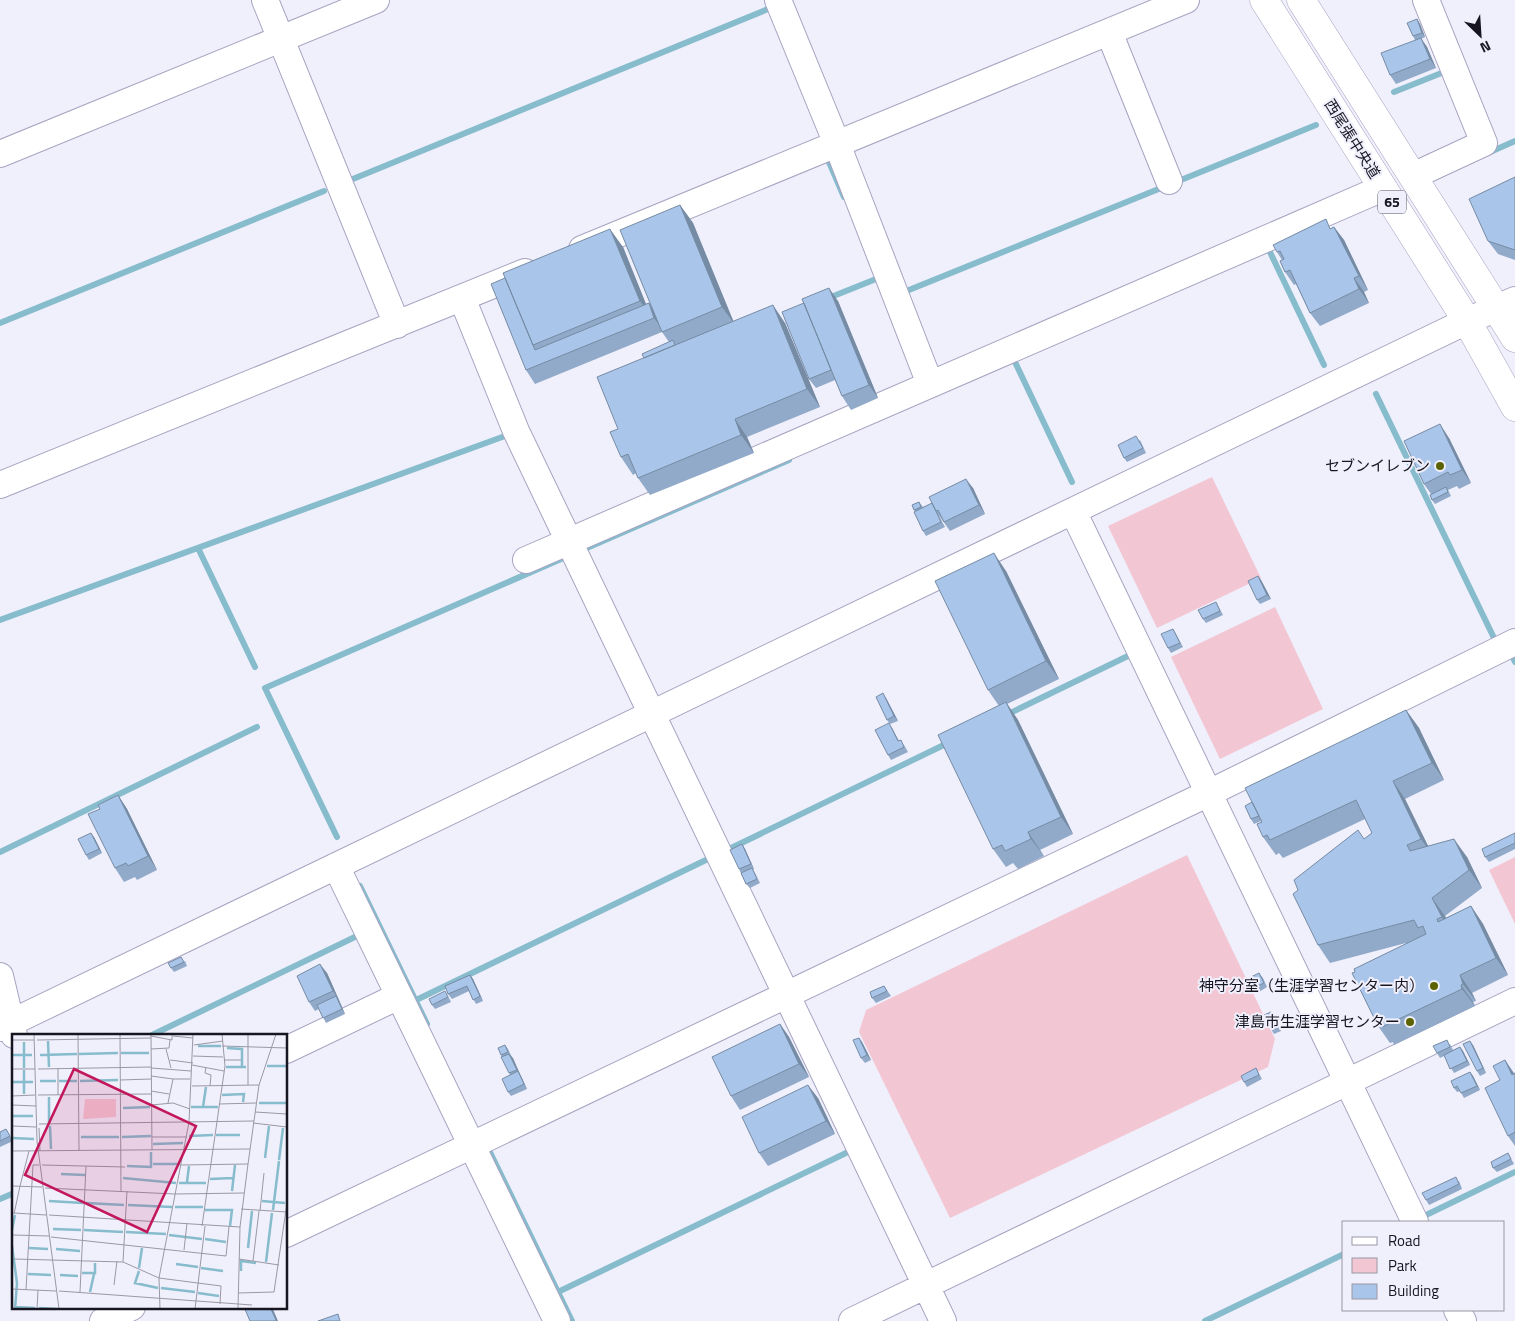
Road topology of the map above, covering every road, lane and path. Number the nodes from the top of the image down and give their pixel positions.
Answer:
1 (265, 0) edge
2 (376, 0) edge
3 (778, 0) edge
4 (1186, 0) edge
5 (1264, 0) edge
6 (1301, 0) edge
7 (1426, 0) edge
8 (1109, 32) junction
9 (281, 39) junction
10 (837, 144) junction
11 (0, 154) edge
12 (1413, 176) junction
13 (1169, 181) dead end
14 (1383, 188) junction
15 (462, 298) junction
16 (1506, 304) edge
17 (1467, 321) junction
18 (397, 324) junction
19 (1515, 338) edge
20 (930, 384) junction
21 (1515, 407) edge
22 (0, 485) edge
23 (1074, 511) junction
24 (574, 549) junction
25 (526, 560) dead end
26 (1515, 642) edge
27 (652, 714) junction
28 (1209, 793) junction
29 (336, 866) junction
30 (0, 976) edge
31 (786, 995) junction
32 (399, 996) junction
33 (1515, 1001) edge
34 (8, 1028) edge
35 (288, 1049) edge
36 (1347, 1082) junction
37 (472, 1146) junction
38 (1415, 1221) edge
39 (288, 1233) edge
40 (926, 1286) junction
41 (87, 1308) edge
42 (130, 1308) edge
43 (92, 1321) edge
44 (103, 1321) edge
45 (557, 1321) edge
46 (852, 1321) edge
47 (943, 1321) edge

1 - 9 street
2 - 9 street
3 - 10 street
4 - 8 street
5 - 14 main road, 西尾張中央道 / 65
6 - 12 main road, 西尾張中央道 / 65
7 - 12 street
8 - 10 street
8 - 13 street
9 - 11 street
9 - 18 street
10 - 15 street
10 - 20 street
12 - 16 main road, 西尾張中央道 / 65
14 - 17 main road, 西尾張中央道 / 65
14 - 20 street
15 - 18 street
15 - 24 street
16 - 17 street
16 - 19 main road, 西尾張中央道 / 65
17 - 21 main road, 西尾張中央道 / 65
17 - 23 street
18 - 22 street
20 - 24 street
23 - 27 street
23 - 28 street
24 - 25 street
24 - 27 street
26 - 28 street
27 - 29 street
27 - 31 street
28 - 31 street
28 - 36 street
29 - 32 street
29 - 34 street
30 - 34 street
31 - 37 street
31 - 40 street
32 - 35 street
32 - 37 street
33 - 36 street
36 - 38 street
36 - 40 street
37 - 39 street
37 - 45 street
40 - 46 street
40 - 47 street
41 - 43 street
42 - 44 street

